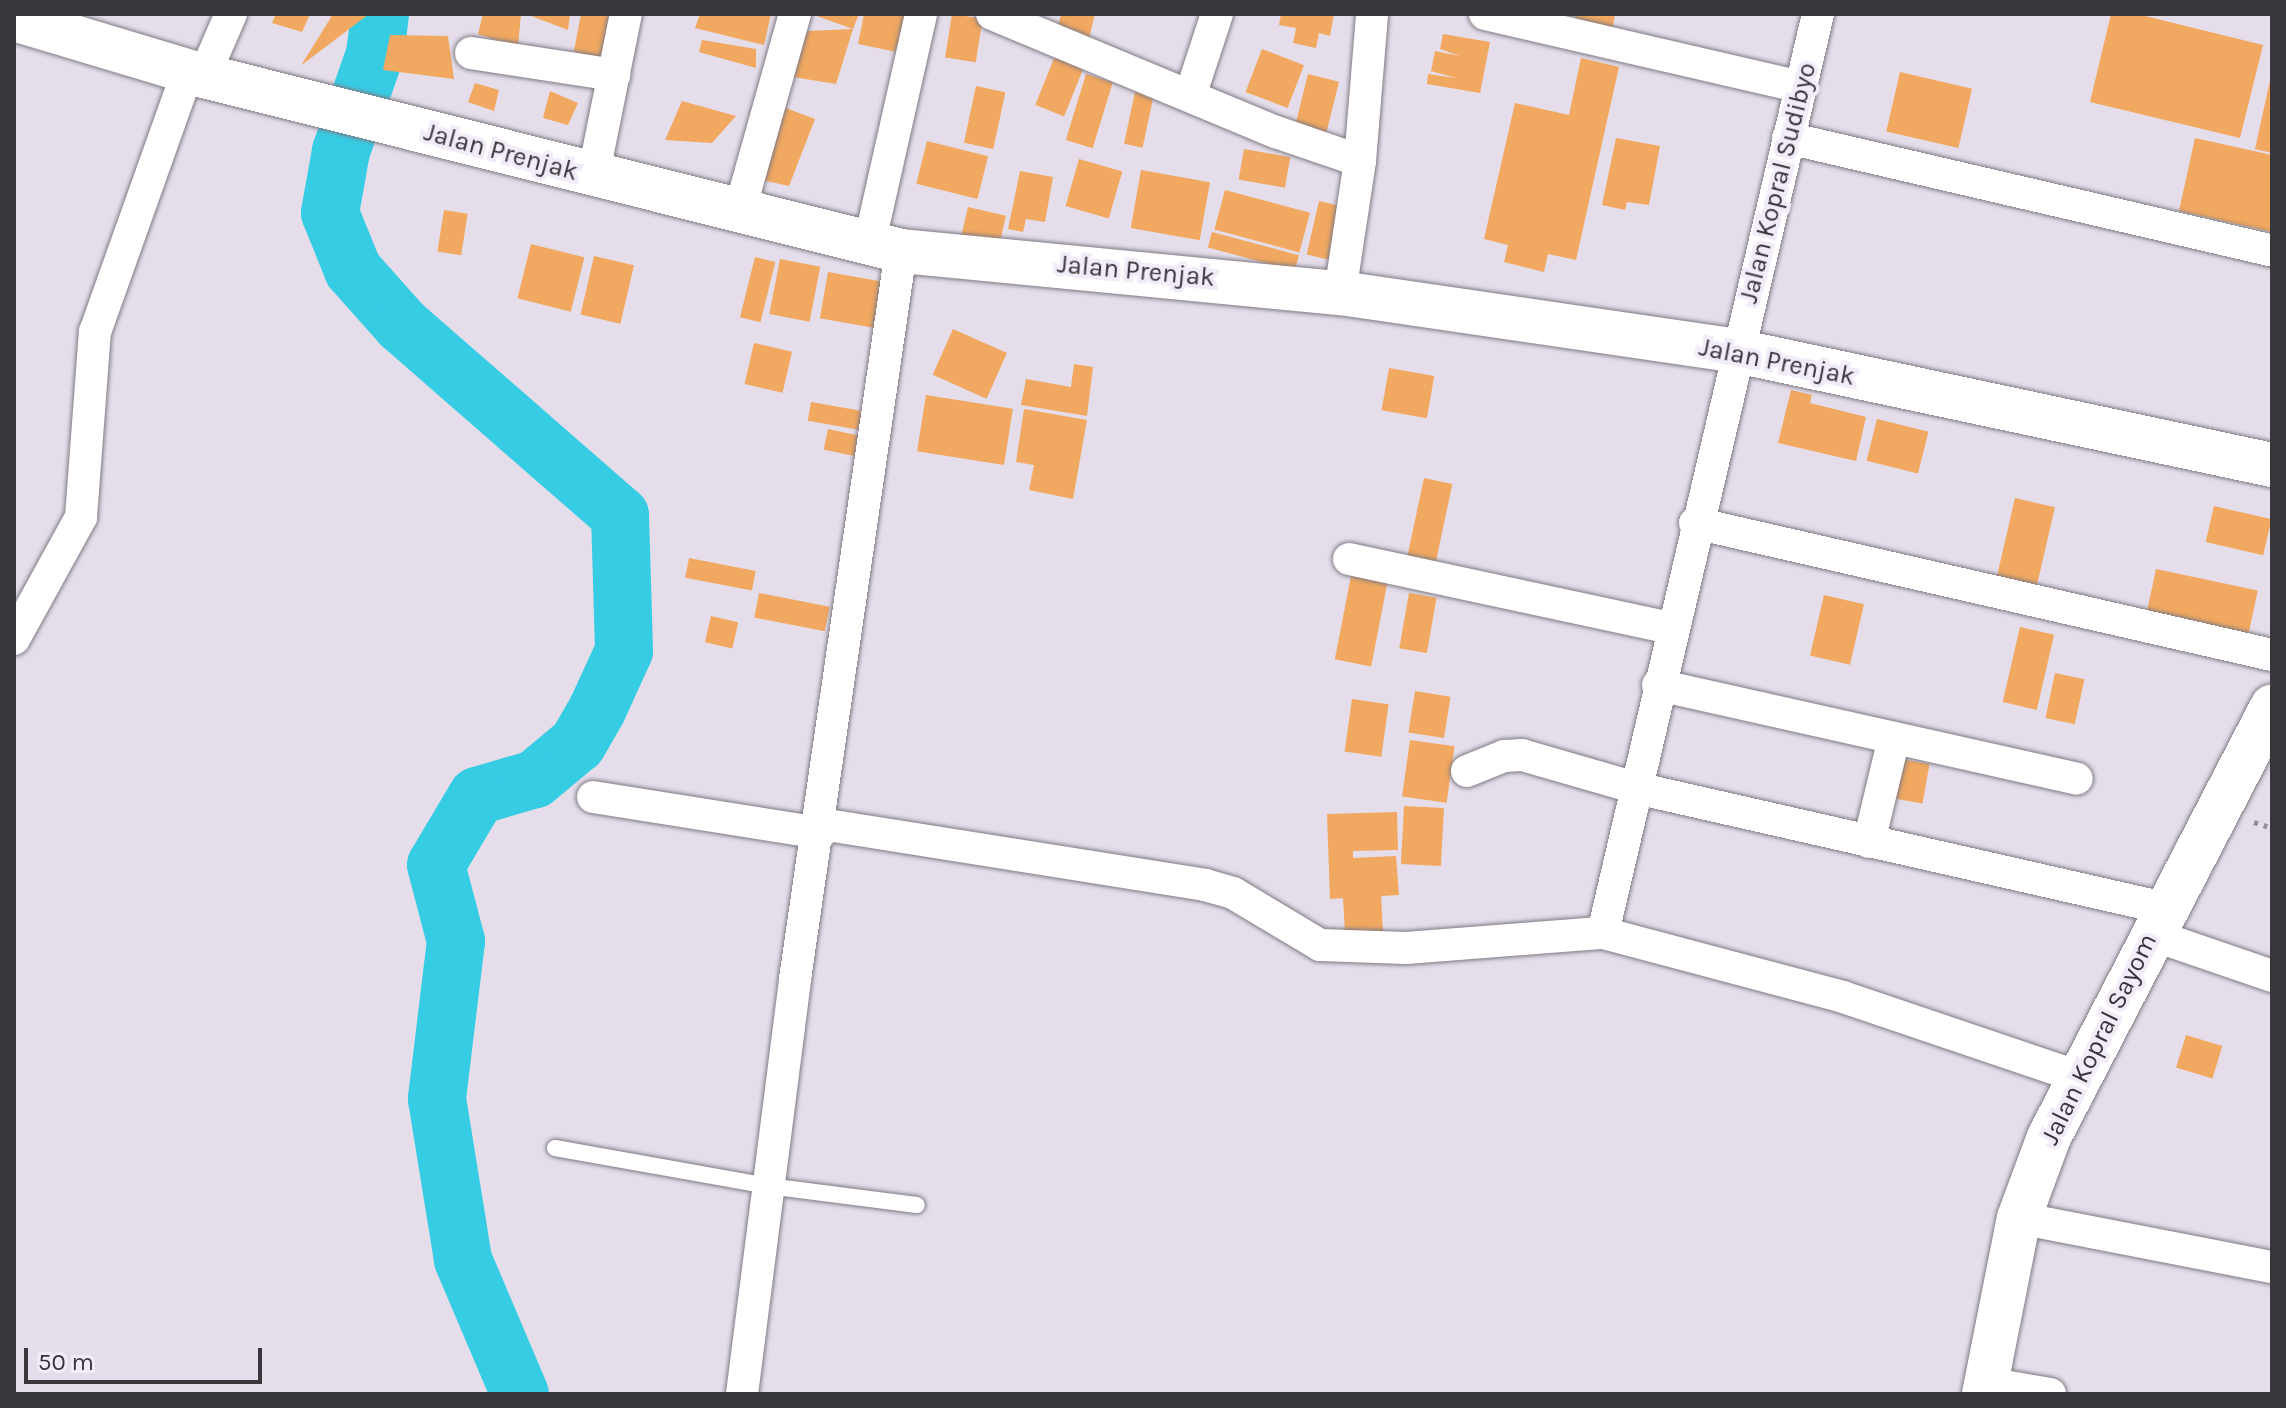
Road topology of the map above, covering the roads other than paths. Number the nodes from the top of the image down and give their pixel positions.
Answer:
1 (231, 14) edge
2 (626, 14) edge
3 (795, 14) edge
4 (921, 14) edge
5 (992, 14) edge
6 (1217, 14) edge
7 (1372, 14) edge
8 (1485, 14) edge
9 (1818, 14) edge
10 (37, 20) edge
11 (471, 53) dead end
12 (196, 74) junction
13 (614, 75) junction
14 (1801, 87) junction
15 (1191, 93) junction
16 (1788, 138) junction
17 (1360, 161) junction
18 (593, 177) junction
19 (739, 213) junction
20 (885, 248) junction
21 (2272, 251) edge
22 (1340, 293) junction
23 (1737, 351) junction
24 (2272, 465) edge
25 (1695, 523) junction
26 (1349, 559) dead end
27 (1672, 628) junction
28 (14, 639) edge
29 (2272, 655) edge
30 (1658, 685) junction
31 (2272, 706) edge
32 (1894, 738) junction
33 (1467, 771) dead end
34 (2077, 779) dead end
35 (1636, 788) junction
36 (593, 797) dead end
37 (821, 828) junction
38 (1869, 842) junction
39 (2157, 921) junction
40 (1603, 933) junction
41 (2272, 976) edge
42 (2077, 1076) junction
43 (555, 1148) dead end
44 (768, 1186) junction
45 (917, 1205) dead end
46 (2019, 1218) junction
47 (2272, 1267) edge
48 (1985, 1388) edge
49 (742, 1394) edge
50 (2050, 1394) edge

1 - 12 street
2 - 13 street
3 - 19 street
4 - 20 street
5 - 15 street
6 - 15 street
7 - 17 street
8 - 14 street
9 - 14 street, Jalan Kopral Sudibyo
10 - 12 street, Jalan Prenjak
11 - 13 street
12 - 18 street, Jalan Prenjak
12 - 28 street
13 - 18 street
14 - 16 street, Jalan Kopral Sudibyo
15 - 17 street
16 - 21 street
16 - 23 street, Jalan Kopral Sudibyo
17 - 22 street
18 - 19 street, Jalan Prenjak
19 - 20 street, Jalan Prenjak
20 - 22 street, Jalan Prenjak
20 - 37 street
22 - 23 street, Jalan Prenjak
23 - 24 street, Jalan Prenjak
23 - 25 street, Jalan Kopral Sudibyo
25 - 27 street, Jalan Kopral Sudibyo
25 - 29 street
26 - 27 street
27 - 30 street, Jalan Kopral Sudibyo
30 - 32 street
30 - 35 street, Jalan Kopral Sudibyo
31 - 39 street, Jalan Kopral Sayom
32 - 34 street
32 - 38 street
33 - 35 street
35 - 38 street
35 - 40 street, Jalan Kopral Sudibyo
36 - 37 street
37 - 40 street
37 - 44 street
38 - 39 street
39 - 41 street
39 - 42 street, Jalan Kopral Sayom
40 - 42 street
42 - 46 street, Jalan Kopral Sayom
43 - 44 lane
44 - 45 lane
44 - 49 street
46 - 47 street
46 - 48 street, Jalan Kopral Sayom
48 - 50 street

